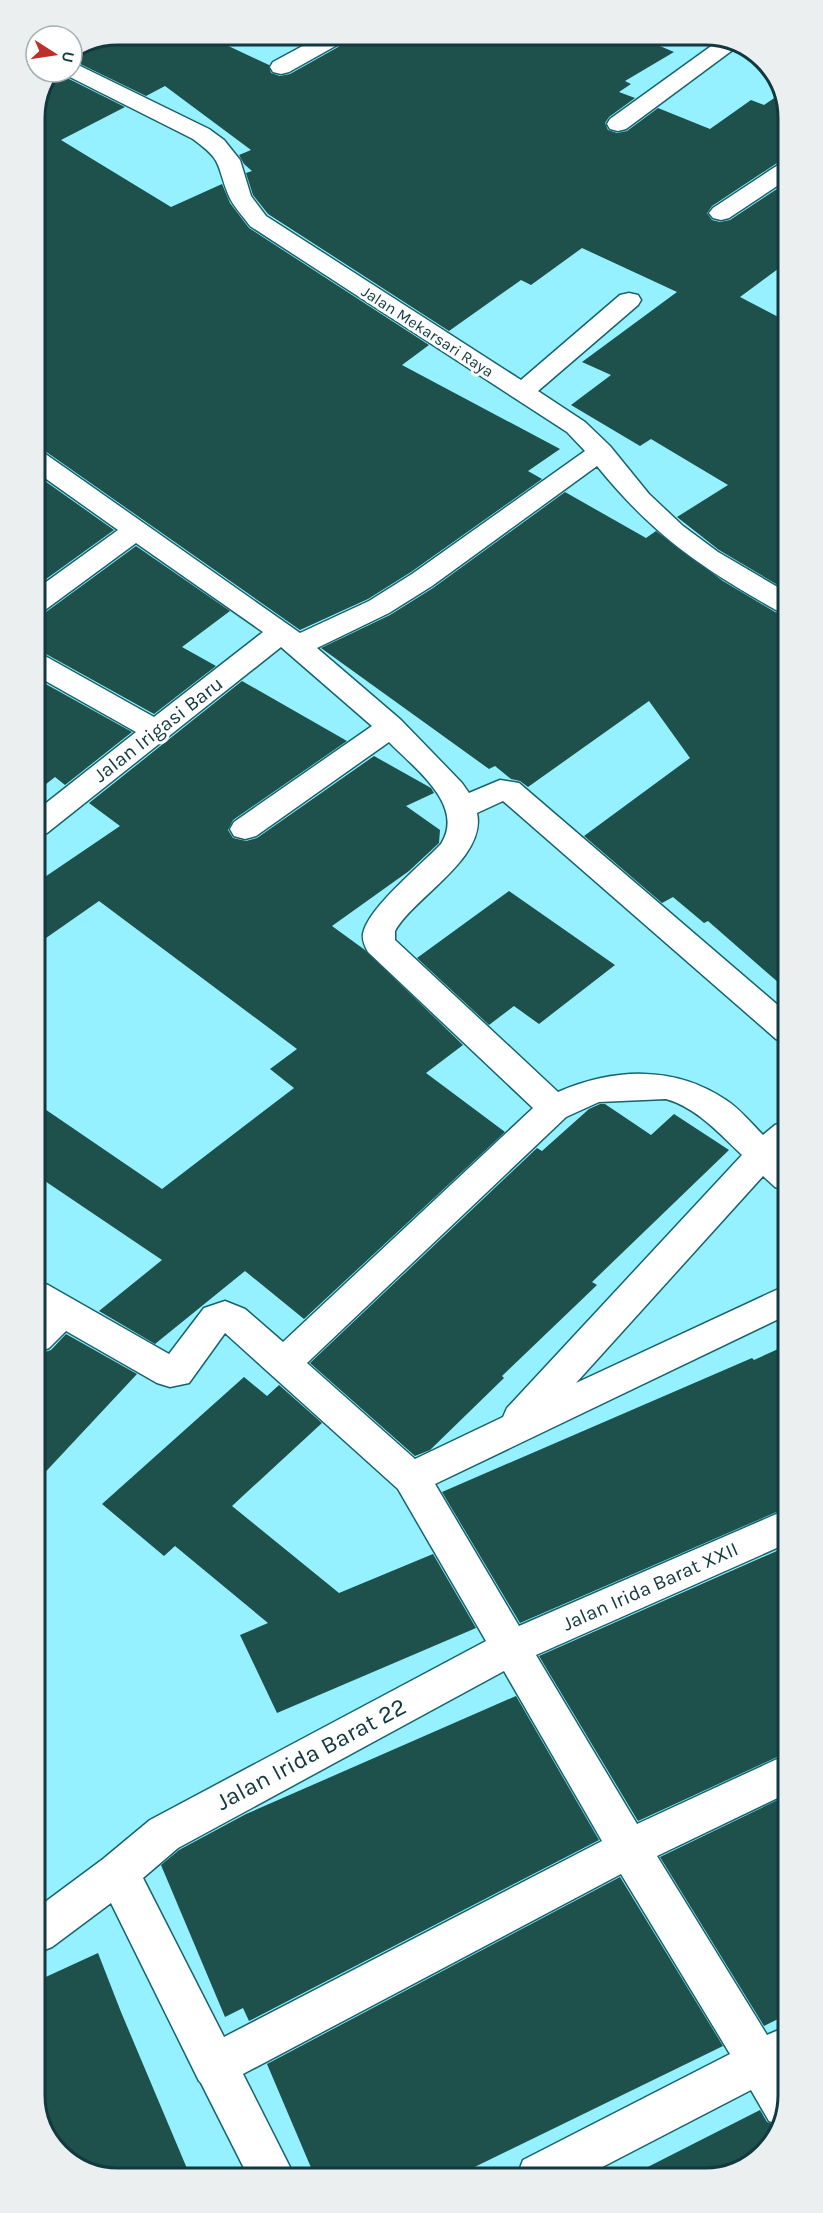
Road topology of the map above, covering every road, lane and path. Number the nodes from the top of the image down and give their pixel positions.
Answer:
1 (320, 45) edge
2 (724, 48) edge
3 (281, 67) dead end
4 (84, 75) edge
5 (618, 124) dead end
6 (778, 175) edge
7 (721, 213) dead end
8 (629, 300) dead end
9 (522, 392) junction
10 (601, 451) junction
11 (45, 466) edge
12 (136, 530) junction
13 (45, 597) edge
14 (778, 600) edge
15 (289, 639) junction
16 (45, 669) edge
17 (391, 727) junction
18 (156, 731) junction
19 (461, 809) junction
20 (45, 819) edge
21 (245, 829) dead end
22 (778, 1023) edge
23 (554, 1108) junction
24 (775, 1144) edge
25 (778, 1303) edge
26 (49, 1304) edge
27 (284, 1363) junction
28 (509, 1431) junction
29 (411, 1478) junction
30 (778, 1529) edge
31 (512, 1647) junction
32 (778, 1778) edge
33 (629, 1848) junction
34 (118, 1873) junction
35 (45, 1927) edge
36 (774, 2055) edge
37 (214, 2066) junction
38 (778, 2073) edge
39 (268, 2168) edge
40 (555, 2168) edge

1 - 3 street
2 - 5 street
4 - 9 street, Jalan Mekarsari Raya
6 - 7 street
8 - 9 street
9 - 10 street, Jalan Mekarsari Raya
10 - 14 street, Jalan Mekarsari Raya
10 - 15 street, Jalan Irigasi Baru
11 - 12 street
12 - 13 street
12 - 15 street
15 - 17 street
15 - 18 street, Jalan Irigasi Baru
16 - 18 street
17 - 19 street
17 - 21 street
18 - 20 street, Jalan Irigasi Baru
19 - 22 street
19 - 23 street
23 - 24 street
23 - 27 street
24 - 28 street
25 - 28 street
26 - 27 street
27 - 29 street
28 - 29 street
29 - 31 street
30 - 31 street, Jalan Irida Barat XXII
31 - 33 street
31 - 34 street, Jalan Irida Barat 22
32 - 33 street
33 - 36 street
33 - 37 street
34 - 35 street, Jalan Irida Barat 22
34 - 37 street
36 - 38 street
36 - 40 street
37 - 39 street

